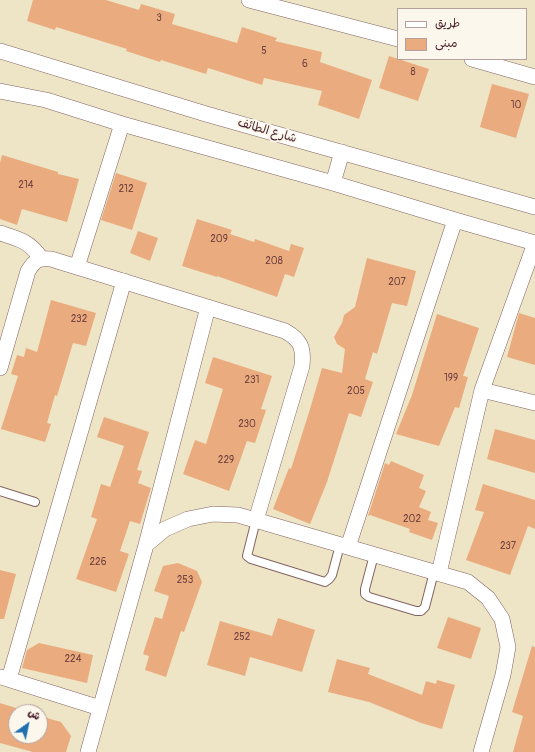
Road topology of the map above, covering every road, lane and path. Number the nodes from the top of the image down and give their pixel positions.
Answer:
1 (249, 0) edge
2 (397, 39) edge
3 (0, 51) edge
4 (476, 60) edge
5 (535, 77) edge
6 (0, 91) edge
7 (122, 124) junction
8 (342, 152) junction
9 (333, 183) junction
10 (535, 207) edge
11 (455, 220) junction
12 (0, 234) edge
13 (535, 243) edge
14 (41, 258) junction
15 (77, 267) junction
16 (124, 281) junction
17 (208, 307) junction
18 (0, 368) edge
19 (482, 390) junction
20 (535, 403) edge
21 (0, 491) edge
22 (35, 502) dead end
23 (256, 520) junction
24 (146, 545) junction
25 (344, 546) junction
26 (374, 555) junction
27 (436, 573) junction
28 (5, 678) edge
29 (100, 708) junction
30 (88, 752) edge
31 (481, 752) edge

1 - 2 street
3 - 8 street, شارع الطائف
4 - 5 street
6 - 7 street
7 - 9 street
7 - 15 street
8 - 9 street
8 - 10 street, شارع الطائف
9 - 11 street
11 - 13 street
11 - 25 street
12 - 14 street
13 - 19 street
14 - 15 street
14 - 18 street
15 - 16 street
16 - 17 street
16 - 28 street
17 - 23 street
17 - 24 street
19 - 20 street
19 - 27 street
21 - 22 lane
23 - 24 street
23 - 25 street
23 - 25 lane
24 - 29 street
25 - 26 street
26 - 27 street
26 - 27 lane
27 - 31 street
28 - 29 street
29 - 30 street

